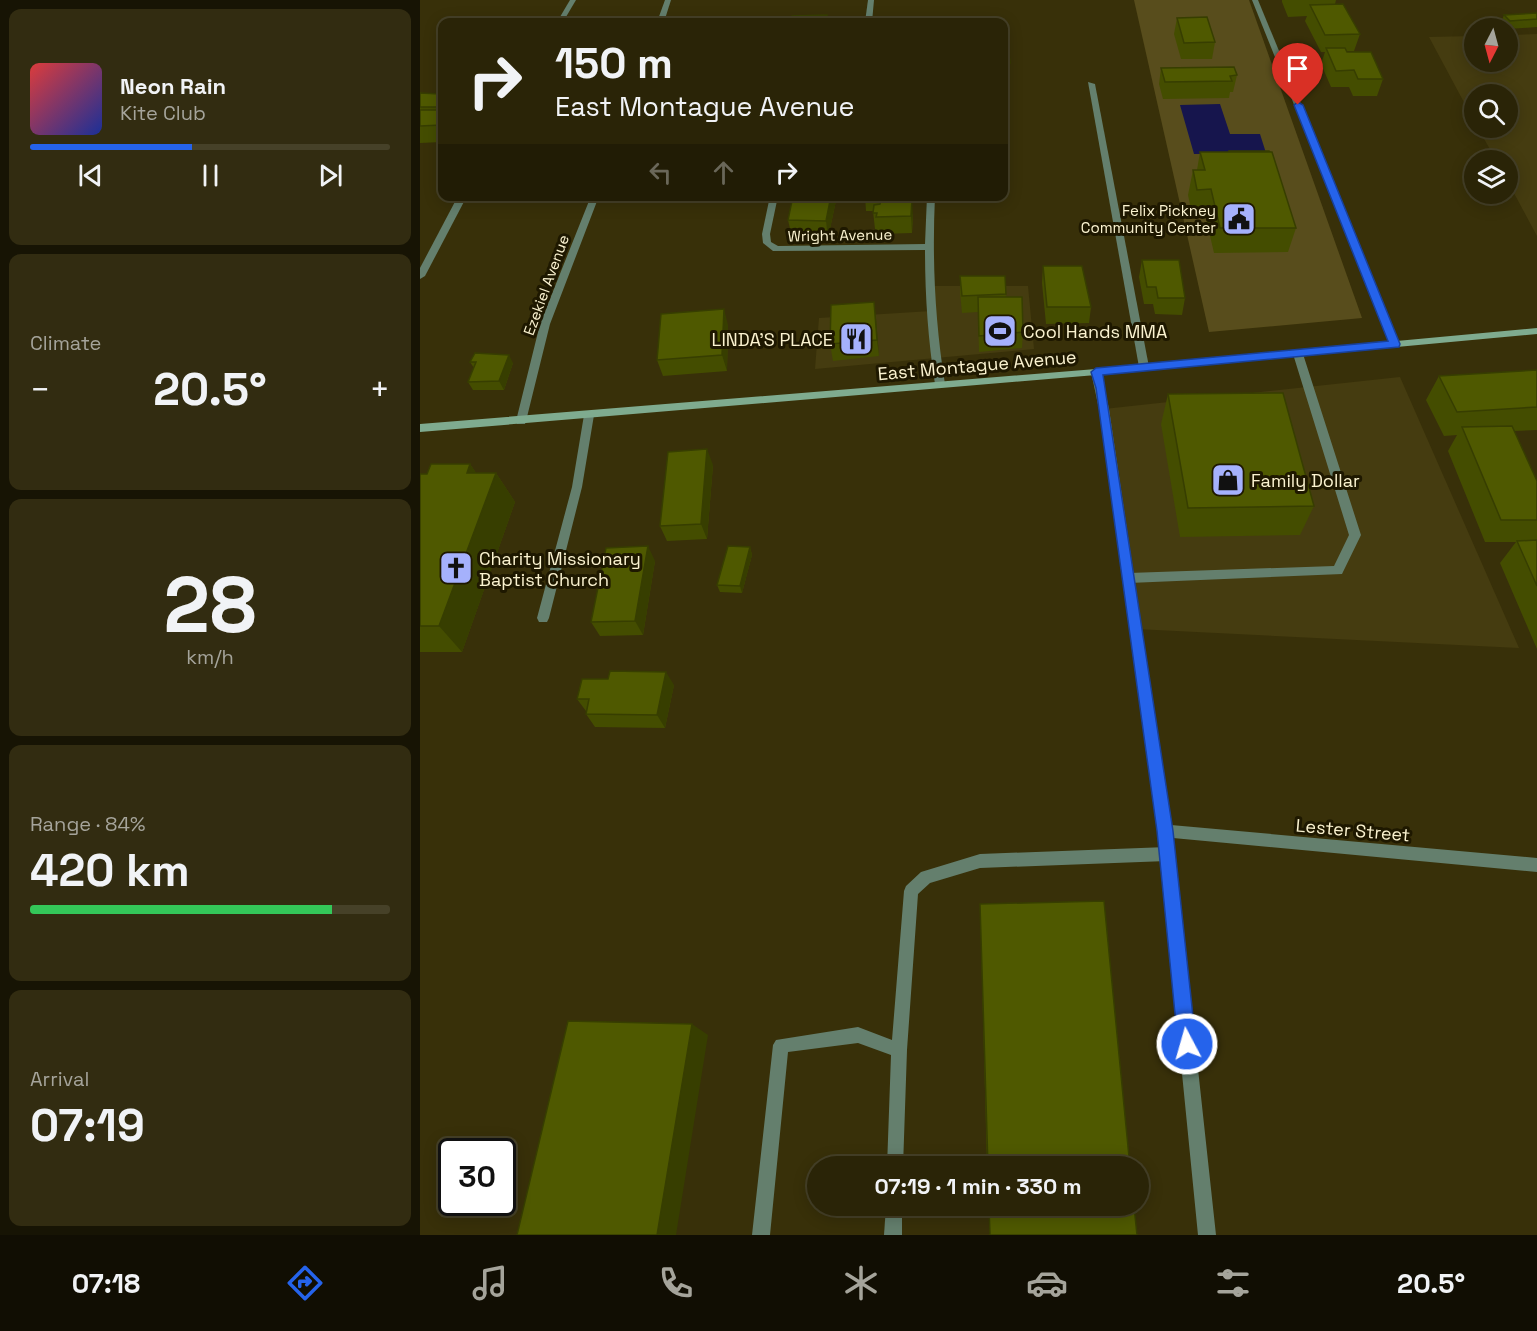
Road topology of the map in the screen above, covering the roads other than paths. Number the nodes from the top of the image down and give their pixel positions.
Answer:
1 (573, 0) edge
2 (668, 0) edge
3 (871, 0) edge
4 (1256, 0) edge
5 (562, 18) edge
6 (661, 18) edge
7 (869, 18) edge
8 (1091, 84) dead end
9 (460, 201) edge
10 (593, 201) edge
11 (773, 201) edge
12 (931, 201) edge
13 (928, 247) junction
14 (420, 276) edge
15 (1537, 331) edge
16 (1395, 344) junction
17 (1298, 354) junction
18 (1144, 367) junction
19 (1096, 372) junction
20 (940, 384) junction
21 (589, 415) junction
22 (521, 421) junction
23 (420, 428) edge
24 (1129, 578) junction
25 (543, 618) dead end
26 (1165, 831) junction
27 (1167, 854) junction
28 (1537, 865) edge
29 (899, 1050) junction
30 (895, 1156) edge
31 (894, 1216) edge
32 (761, 1235) edge
33 (893, 1235) edge
34 (1207, 1235) edge

1 - 5 street
2 - 6 street
3 - 7 street
4 - 16 street
8 - 18 street
9 - 14 street
10 - 22 street, Ezekiel Avenue
11 - 13 street, Wright Avenue
12 - 13 street
13 - 20 street
15 - 16 main road, East Montague Avenue
16 - 17 main road, East Montague Avenue
17 - 18 main road, East Montague Avenue
17 - 24 street
18 - 19 main road, East Montague Avenue
19 - 20 main road, East Montague Avenue
19 - 24 street
20 - 21 main road, East Montague Avenue
21 - 22 main road, East Montague Avenue
21 - 25 street
22 - 23 main road, East Montague Avenue
24 - 26 street
26 - 27 street
26 - 28 street, Lester Street
27 - 29 street
27 - 34 street
29 - 30 street
29 - 32 street
31 - 33 street

